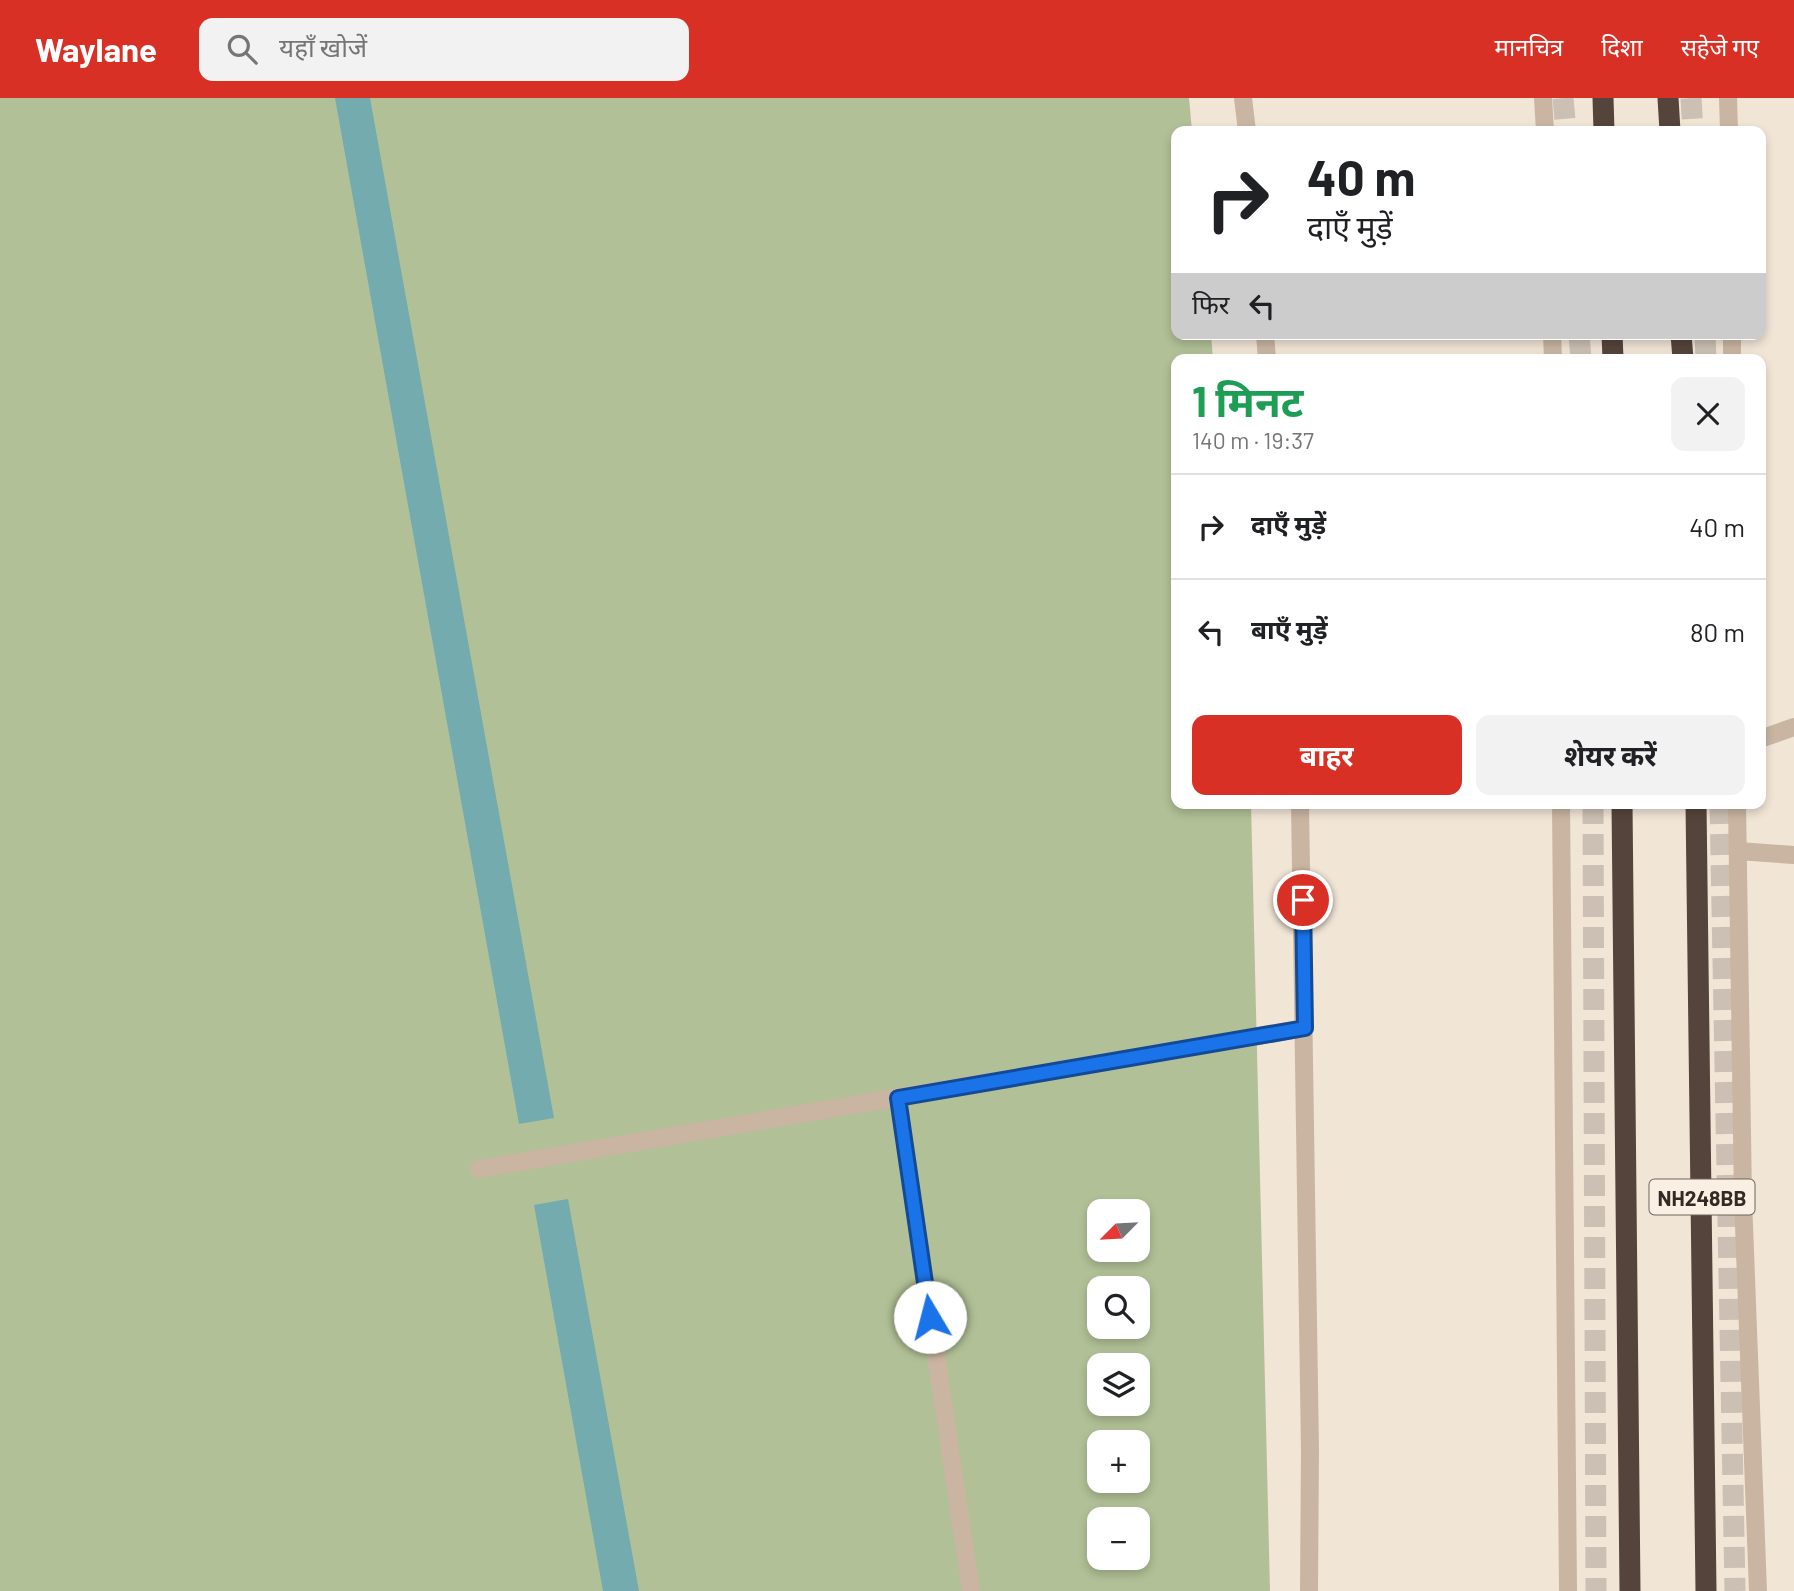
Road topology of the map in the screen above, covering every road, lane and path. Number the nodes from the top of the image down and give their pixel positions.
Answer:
1 (1244, 98) edge
2 (1543, 98) edge
3 (1603, 98) edge
4 (1668, 98) edge
5 (1728, 98) edge
6 (1247, 126) edge
7 (1545, 126) edge
8 (1604, 126) edge
9 (1670, 126) edge
10 (1730, 126) edge
11 (1794, 727) edge
12 (1766, 736) edge
13 (1300, 809) edge
14 (1561, 809) edge
15 (1622, 809) edge
16 (1696, 809) edge
17 (1737, 809) edge
18 (1738, 851) junction
19 (1794, 855) edge
20 (1305, 1028) junction
21 (898, 1098) junction
22 (479, 1169) dead end
23 (971, 1591) edge
24 (1309, 1591) edge
25 (1568, 1591) edge
26 (1630, 1591) edge
27 (1706, 1591) edge
28 (1758, 1591) edge

1 - 6 street
2 - 7 street
3 - 8 highway
4 - 9 highway
5 - 10 street
11 - 12 street
13 - 20 street
14 - 25 street
15 - 26 highway, NH248BB
16 - 27 highway, NH248BB
17 - 18 street
18 - 19 street
18 - 28 street
20 - 21 street
20 - 24 street
21 - 22 street
21 - 23 street

